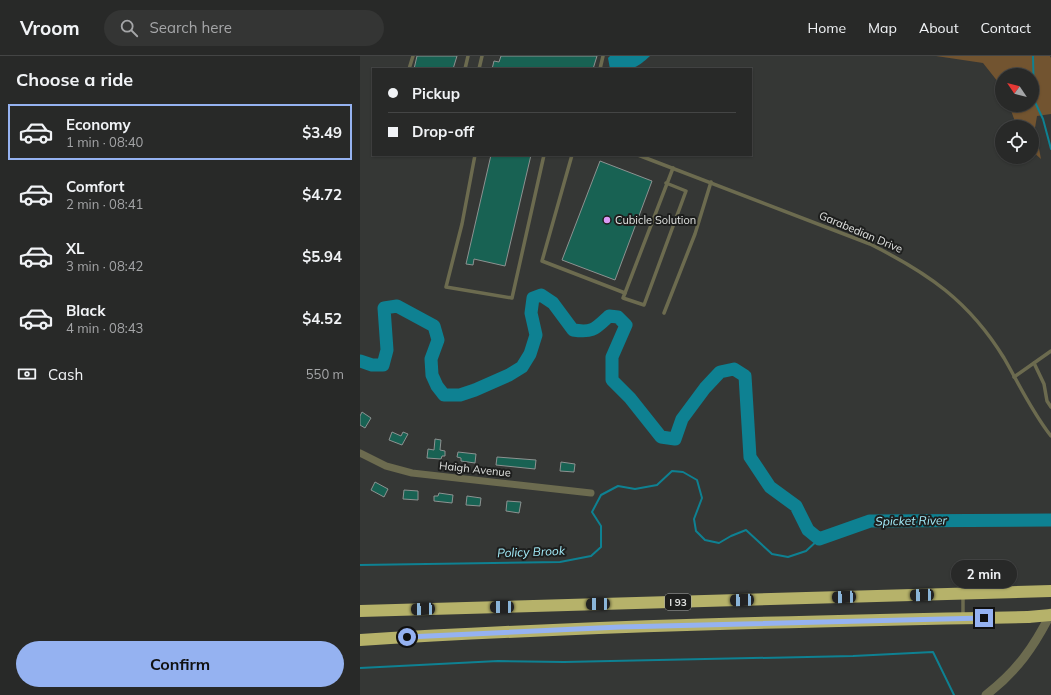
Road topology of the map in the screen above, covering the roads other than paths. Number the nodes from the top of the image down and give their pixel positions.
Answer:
1 (413, 56) edge
2 (468, 56) edge
3 (482, 56) edge
4 (603, 56) edge
5 (409, 68) edge
6 (465, 68) edge
7 (479, 68) edge
8 (600, 68) edge
9 (475, 156) edge
10 (544, 156) edge
11 (572, 156) edge
12 (641, 156) edge
13 (673, 168) junction
14 (711, 182) junction
15 (666, 183) junction
16 (625, 292) junction
17 (664, 313) dead end
18 (1051, 351) edge
19 (1034, 363) junction
20 (1014, 377) junction
21 (1051, 407) edge
22 (1051, 436) edge
23 (360, 453) edge
24 (591, 493) dead end
25 (1045, 592) edge
26 (963, 593) junction
27 (360, 611) edge
28 (1051, 614) edge
29 (964, 618) junction
30 (360, 640) edge
31 (986, 695) edge

1 - 5 lane
2 - 6 lane
3 - 7 lane
4 - 8 lane
9 - 10 lane
11 - 16 lane
12 - 13 lane, Garabedian Drive
13 - 14 lane, Garabedian Drive
13 - 15 lane
14 - 17 lane
14 - 20 lane, Garabedian Drive
15 - 16 lane
15 - 16 lane
18 - 19 lane
19 - 20 lane
19 - 21 lane
20 - 22 lane, Garabedian Drive
23 - 24 street, Haigh Avenue
25 - 26 highway, I 93
26 - 27 highway, I 93
26 - 29 lane
28 - 29 highway, I 93, bridge
28 - 31 street
29 - 30 highway, I 93

